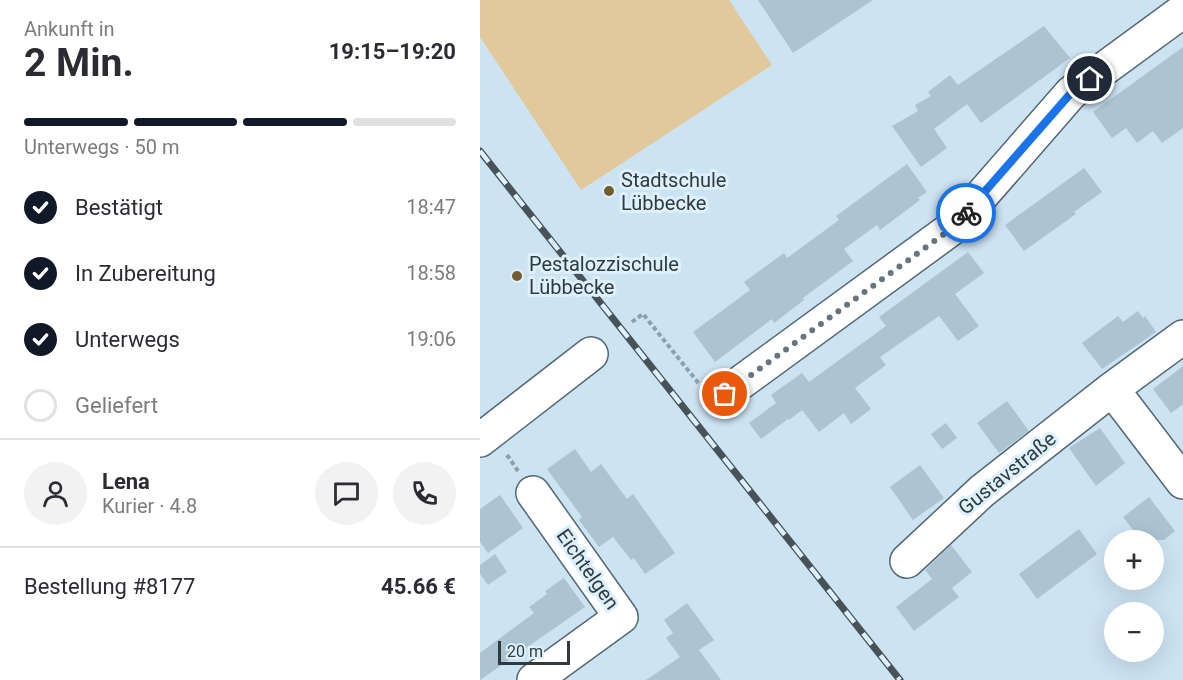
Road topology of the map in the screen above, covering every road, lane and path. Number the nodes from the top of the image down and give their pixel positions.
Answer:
1 (1183, 11) edge
2 (632, 322) dead end
3 (1183, 337) edge
4 (591, 354) dead end
5 (1112, 389) junction
6 (725, 394) joint
7 (485, 436) edge
8 (1183, 482) edge
9 (533, 493) joint
10 (906, 561) dead end
11 (534, 680) edge

1 - 6 street
2 - 6 path
3 - 5 street, Gustavstraße
4 - 7 street
5 - 8 street
5 - 10 street, Gustavstraße
7 - 9 path
9 - 11 street, Eichtelgen

